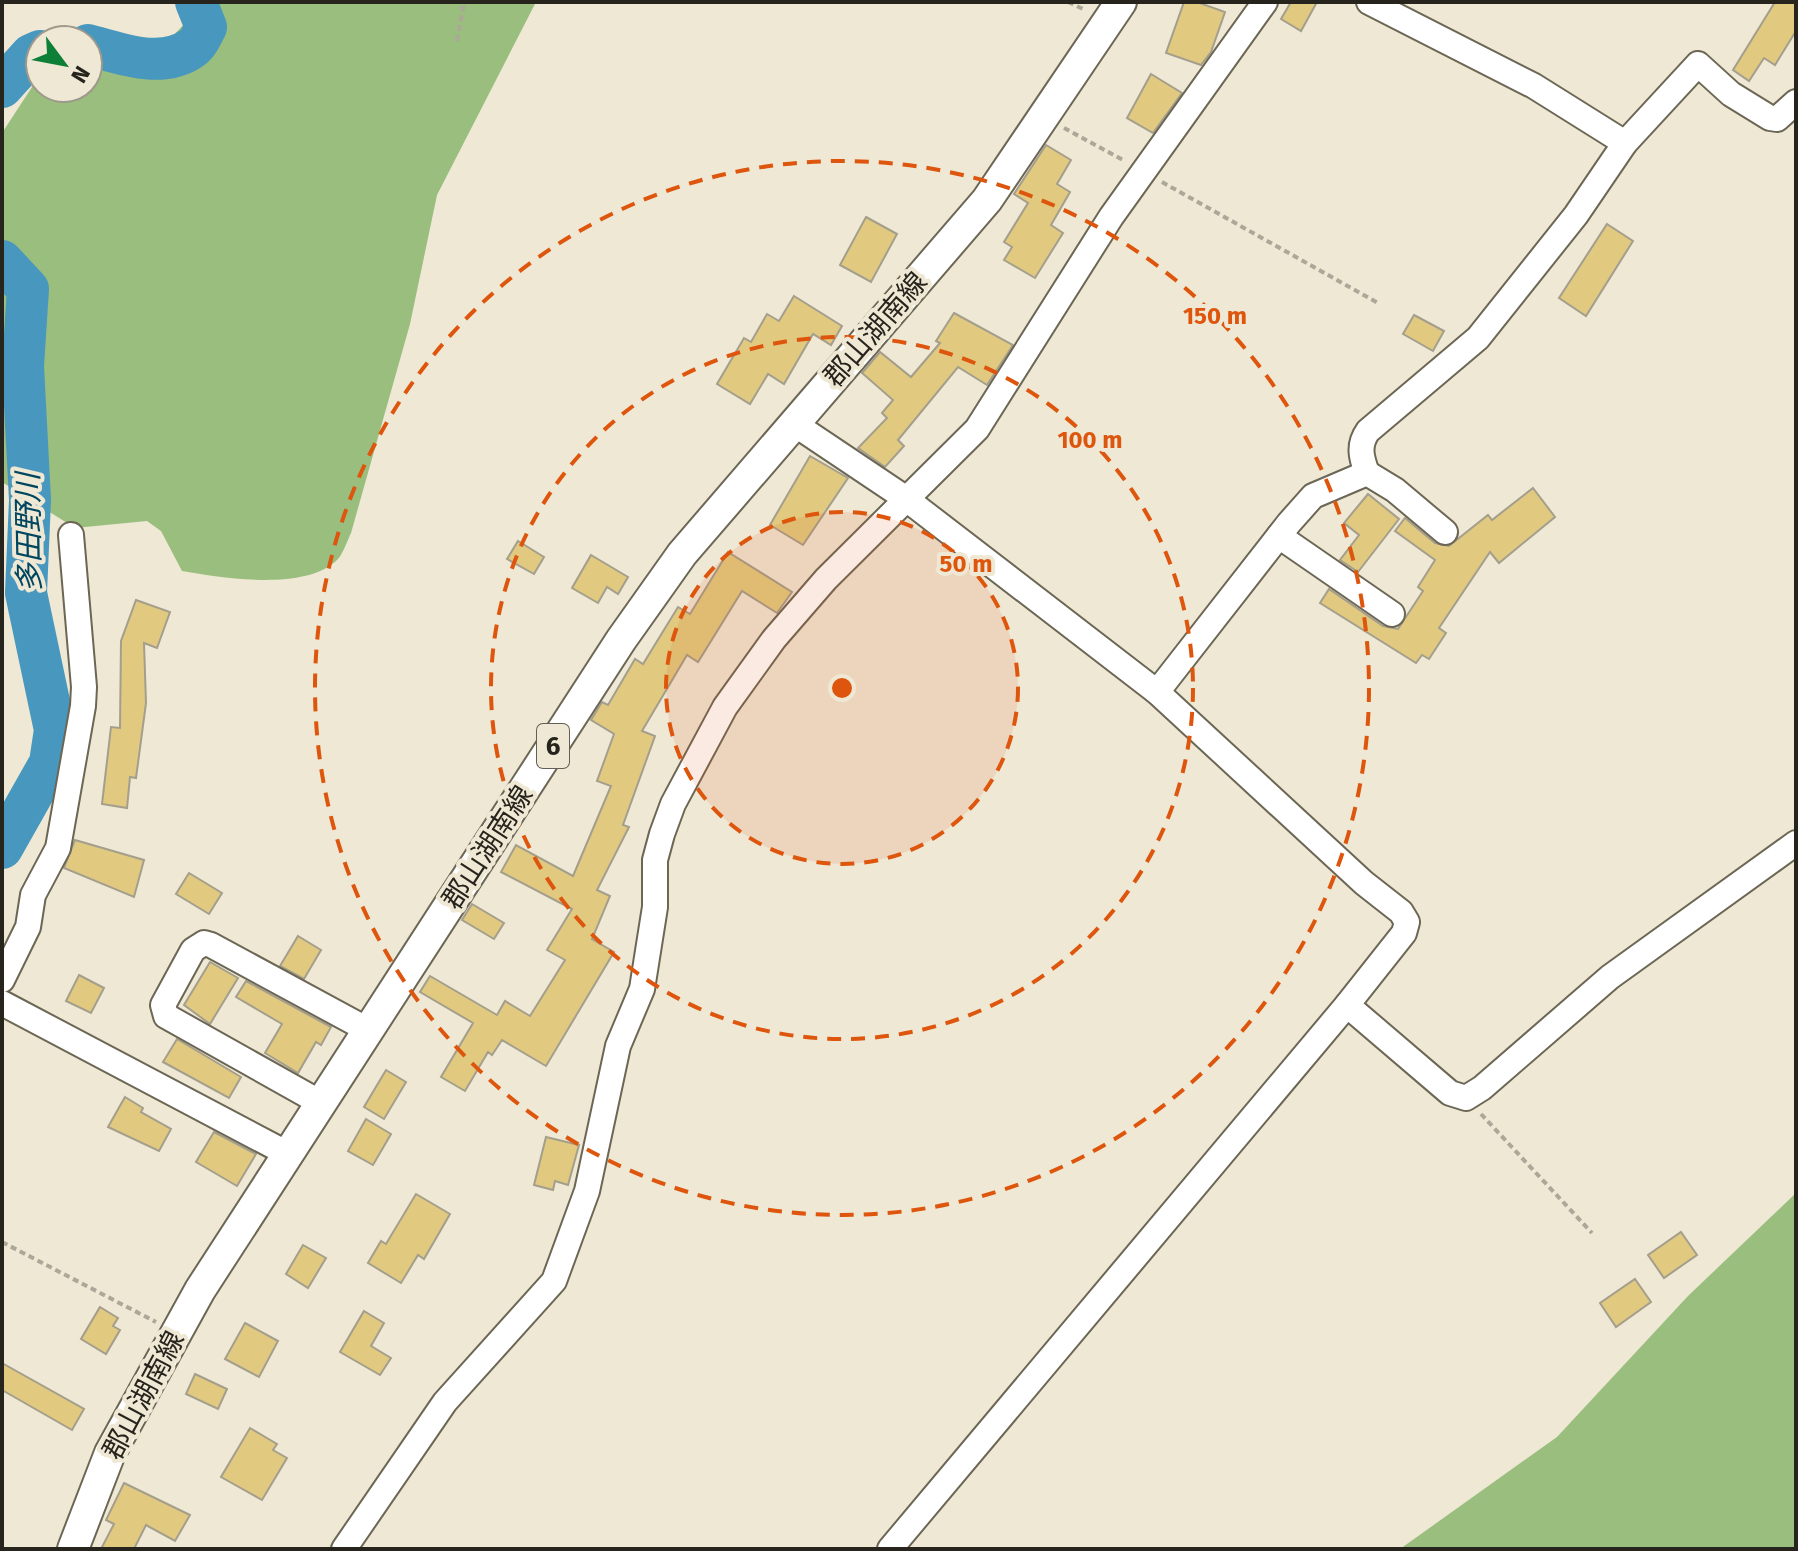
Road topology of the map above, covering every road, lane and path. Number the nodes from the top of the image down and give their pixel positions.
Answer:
1 (464, 2) edge
2 (1121, 2) edge
3 (1265, 2) edge
4 (1369, 2) edge
5 (457, 41) dead end
6 (1796, 102) edge
7 (1045, 117) junction
8 (1625, 143) junction
9 (1143, 171) junction
10 (1378, 303) dead end
11 (793, 423) junction
12 (1367, 473) junction
13 (905, 498) junction
14 (1445, 532) dead end
15 (71, 535) dead end
16 (1279, 536) junction
17 (1392, 614) dead end
18 (1157, 692) junction
19 (1796, 843) edge
20 (2, 980) edge
21 (2, 1003) edge
22 (1347, 1005) junction
23 (368, 1030) junction
24 (1466, 1098) junction
25 (321, 1103) junction
26 (288, 1154) junction
27 (1592, 1233) dead end
28 (2, 1242) edge
29 (175, 1332) junction
30 (73, 1549) edge
31 (344, 1549) edge
32 (890, 1549) edge

1 - 5 path
2 - 7 main road, 郡山湖南線 / 6
3 - 9 street
4 - 8 street
6 - 8 street
7 - 9 path
7 - 11 main road, 郡山湖南線 / 6
8 - 12 street
9 - 10 path
9 - 13 street
11 - 13 street
11 - 23 main road, 郡山湖南線 / 6
12 - 14 street
12 - 16 street
13 - 18 street
13 - 31 street
15 - 20 street
16 - 17 street
16 - 18 street
18 - 22 street
19 - 24 street
21 - 26 street
22 - 24 street
22 - 32 street
23 - 25 main road, 郡山湖南線 / 6
23 - 25 street
24 - 27 path
25 - 26 main road, 郡山湖南線 / 6
26 - 29 main road, 郡山湖南線 / 6
28 - 29 path
29 - 30 main road, 郡山湖南線 / 6

